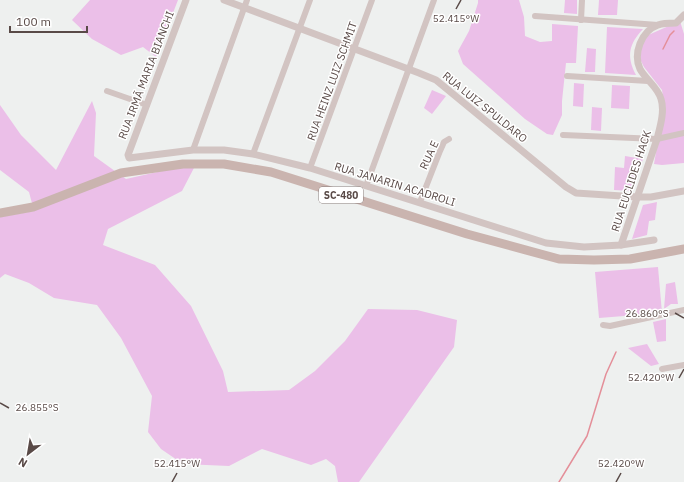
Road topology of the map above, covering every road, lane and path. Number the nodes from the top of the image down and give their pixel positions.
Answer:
1 (186, 0) edge
2 (224, 0) edge
3 (247, 0) edge
4 (310, 0) edge
5 (372, 0) edge
6 (434, 0) edge
7 (582, 0) edge
8 (244, 8) junction
9 (684, 15) edge
10 (535, 16) dead end
11 (581, 20) junction
12 (658, 25) junction
13 (300, 28) junction
14 (355, 49) junction
15 (409, 69) junction
16 (567, 76) dead end
17 (648, 81) junction
18 (107, 91) dead end
19 (147, 105) junction
20 (684, 133) edge
21 (563, 135) dead end
22 (449, 139) dead end
23 (657, 139) junction
24 (193, 150) junction
25 (253, 154) junction
26 (128, 157) joint
27 (310, 168) junction
28 (366, 186) junction
29 (684, 191) edge
30 (637, 197) junction
31 (420, 202) junction
32 (0, 213) edge
33 (654, 240) dead end
34 (621, 245) junction
35 (684, 249) edge
36 (684, 310) edge
37 (603, 325) dead end
38 (684, 364) edge
39 (662, 369) dead end

1 - 19 street, RUA IRMÃ MARIA BIANCHI
2 - 8 street, RUA LUIZ SPULDARO
3 - 8 street
4 - 13 street
5 - 14 street, RUA HEINZ LUIZ SCHMIT
6 - 15 street
7 - 11 street
8 - 13 street, RUA LUIZ SPULDARO
8 - 24 street
9 - 12 street
10 - 11 street
11 - 12 street
12 - 17 street, RUA EUCLIDES HACK
13 - 14 street, RUA LUIZ SPULDARO
13 - 25 street
14 - 15 street, RUA LUIZ SPULDARO
14 - 27 street, RUA HEINZ LUIZ SCHMIT
15 - 28 street
15 - 30 street, RUA LUIZ SPULDARO
16 - 17 street
17 - 23 street, RUA EUCLIDES HACK
18 - 19 street
19 - 26 street, RUA IRMÃ MARIA BIANCHI
20 - 23 street
21 - 23 street
22 - 31 street, RUA E
23 - 30 street, RUA EUCLIDES HACK
24 - 25 street, RUA JANARIN ACADROLI
24 - 26 street, RUA JANARIN ACADROLI
25 - 27 street, RUA JANARIN ACADROLI
27 - 28 street, RUA JANARIN ACADROLI
28 - 31 street, RUA JANARIN ACADROLI
29 - 30 street, RUA LUIZ SPULDARO
30 - 34 street, RUA EUCLIDES HACK
31 - 34 street, RUA JANARIN ACADROLI
32 - 35 main road, SC-480
33 - 34 street, RUA JANARIN ACADROLI
36 - 37 street
38 - 39 street

